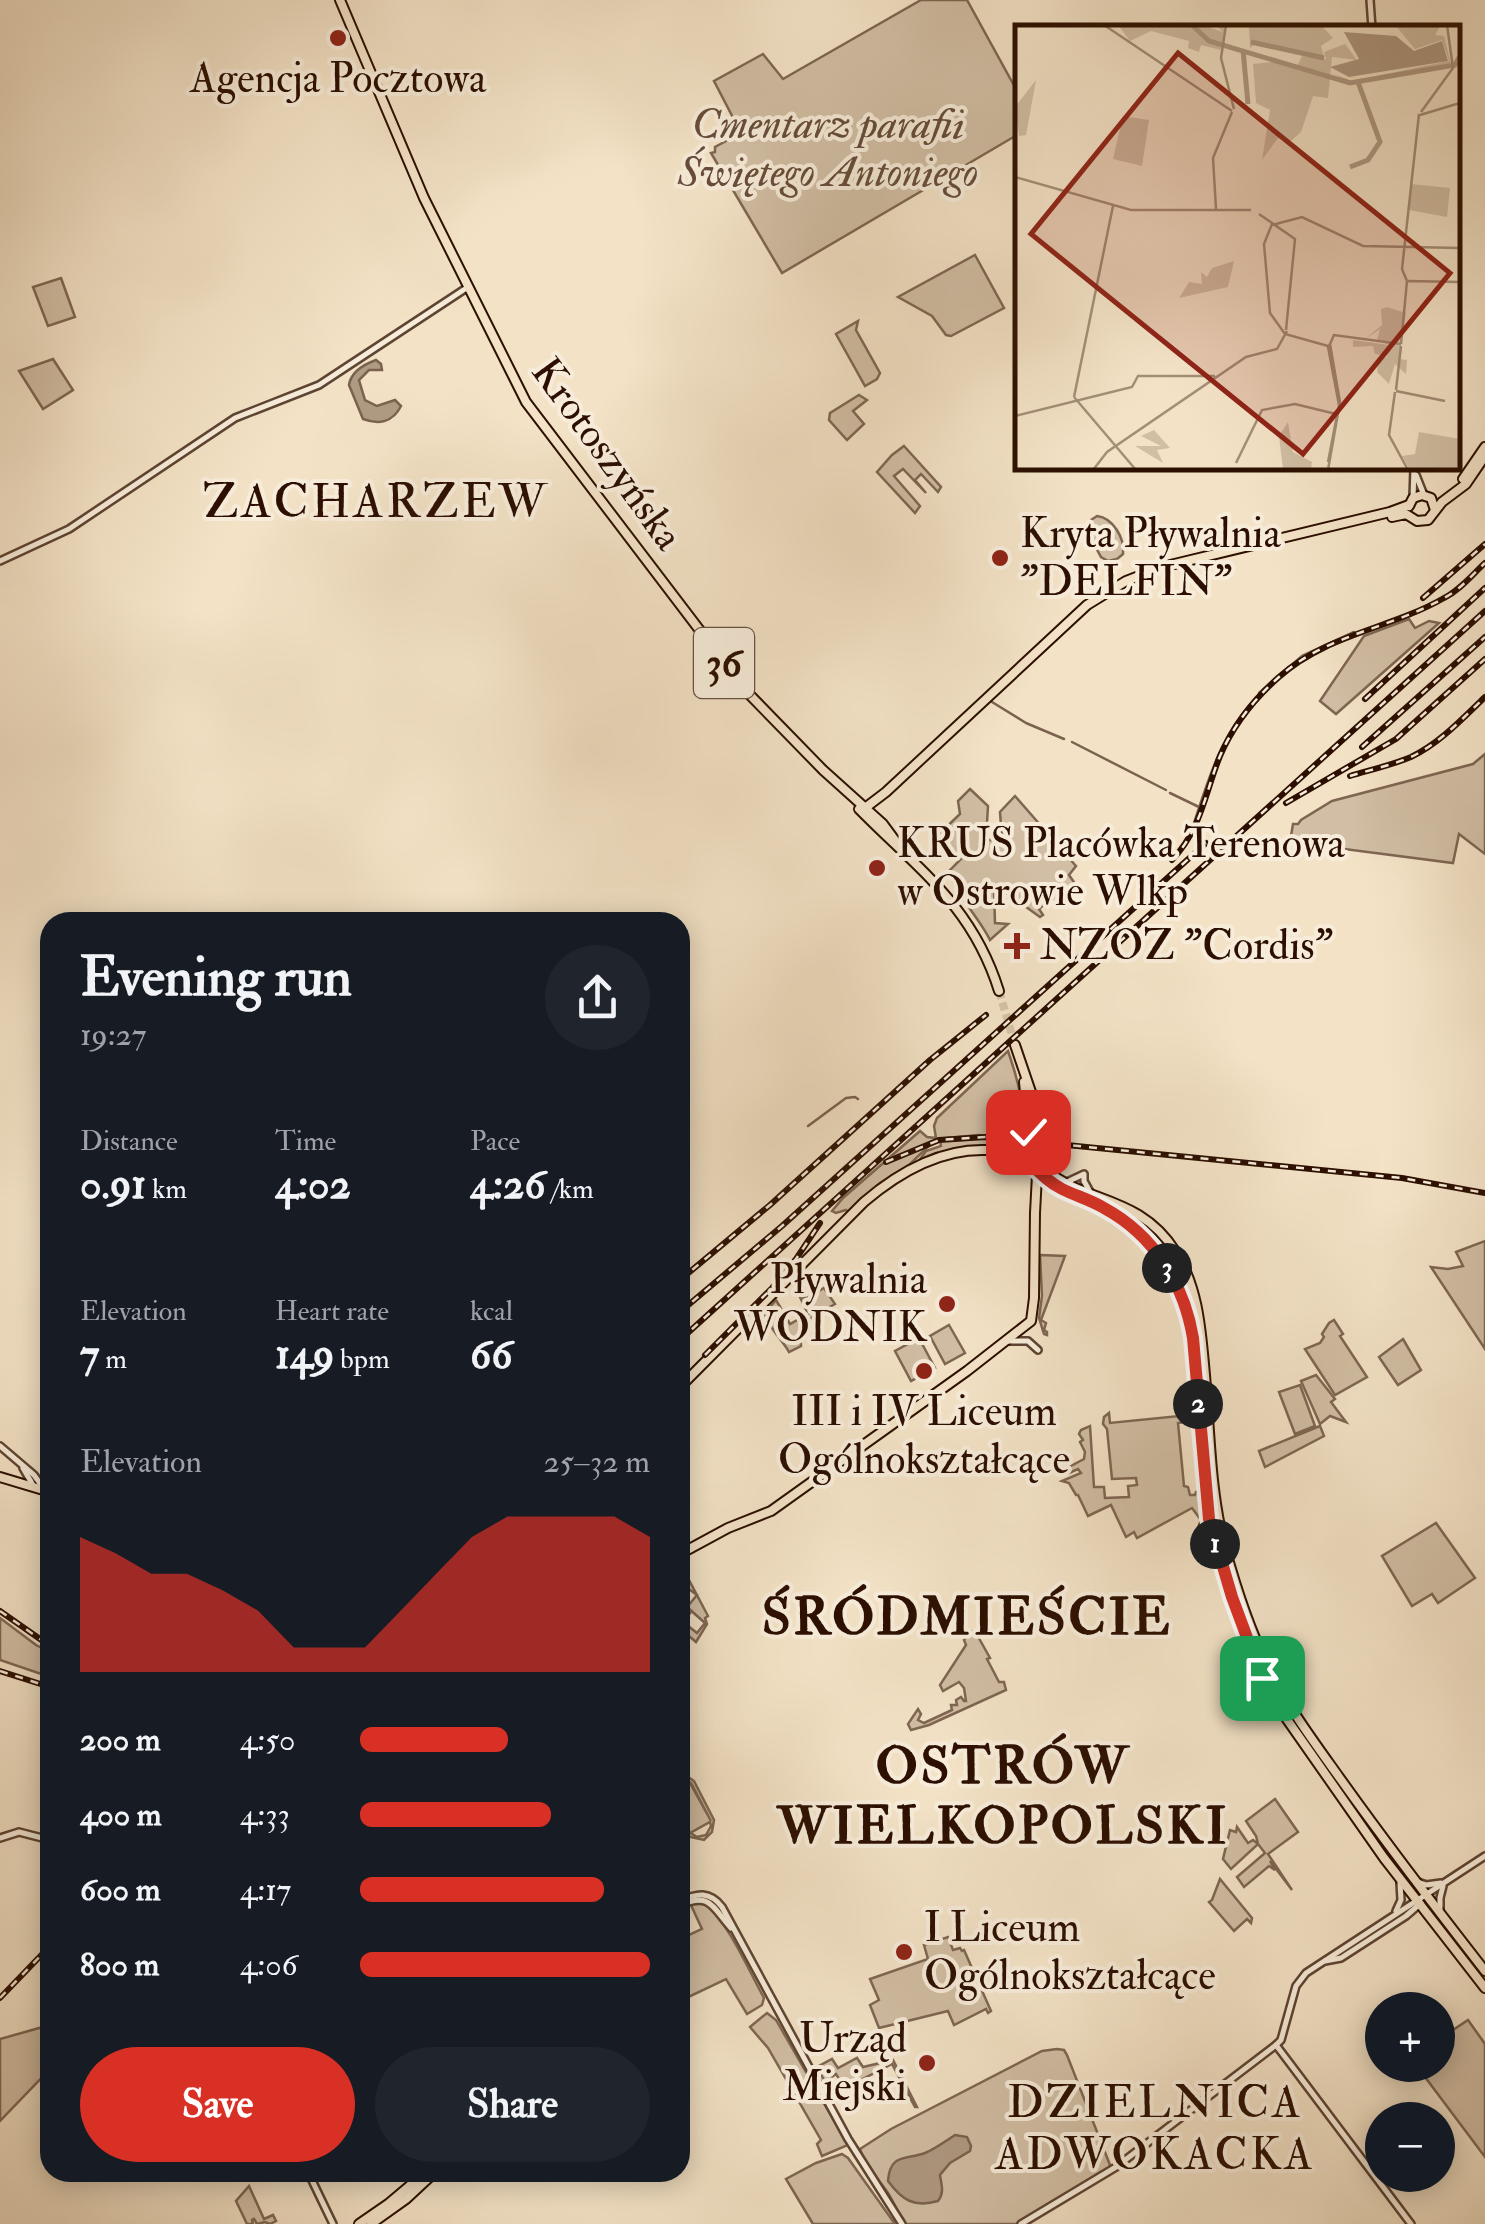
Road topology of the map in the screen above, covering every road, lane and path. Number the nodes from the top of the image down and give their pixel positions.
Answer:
1 (340, 0) edge
2 (1370, 0) edge
3 (1372, 25) edge
4 (468, 287) junction
5 (1485, 447) edge
6 (1485, 456) edge
7 (1414, 470) edge
8 (1415, 470) edge
9 (1427, 497) junction
10 (1411, 501) junction
11 (1435, 510) junction
12 (1410, 515) junction
13 (0, 561) edge
14 (1079, 613) junction
15 (865, 810) junction
16 (998, 991) tunnel mouth
17 (1015, 1045) tunnel mouth
18 (1023, 1072) junction
19 (1030, 1126) junction
20 (1007, 1151) junction
21 (1039, 1168) junction
22 (1062, 1185) junction
23 (1037, 1191) junction
24 (1090, 1192) junction
25 (1008, 1341) junction
26 (1038, 1350) dead end
27 (690, 1378) edge
28 (0, 1446) edge
29 (22, 1466) junction
30 (0, 1477) edge
31 (14, 1481) junction
32 (40, 1484) edge
33 (40, 1489) edge
34 (1207, 1508) junction
35 (690, 1549) edge
36 (1217, 1552) junction
37 (40, 1837) edge
38 (0, 1838) edge
39 (1485, 1856) edge
40 (1394, 1872) junction
41 (1412, 1878) junction
42 (1444, 1883) junction
43 (1425, 1896) junction
44 (690, 1900) edge
45 (1418, 1903) junction
46 (1394, 1914) junction
47 (1406, 1916) junction
48 (1442, 1917) junction
49 (1430, 1919) junction
50 (1322, 1962) junction
51 (1485, 1971) edge
52 (1485, 1988) edge
53 (1276, 2045) junction
54 (313, 2182) edge
55 (414, 2182) edge
56 (424, 2182) edge
57 (333, 2224) edge
58 (358, 2224) edge
59 (371, 2224) edge
60 (902, 2224) edge
61 (1021, 2224) edge
62 (1411, 2224) edge

1 - 4 main road, Krotoszyńska / 36
2 - 3 street
4 - 13 street
4 - 15 main road, Krotoszyńska / 36
5 - 9 main road
6 - 11 main road
7 - 10 street
8 - 9 street
9 - 10 main road
9 - 11 main road
10 - 12 main road
10 - 14 main road
11 - 12 main road
12 - 14 main road
14 - 15 main road
15 - 16 main road, Krotoszyńska
17 - 18 main road
18 - 19 main road
18 - 21 main road
19 - 20 main road
19 - 21 main road
20 - 21 main road
20 - 27 main road
21 - 22 main road
21 - 23 main road
22 - 23 main road
22 - 24 main road
22 - 24 street
22 - 34 main road
23 - 25 main road
24 - 41 main road
25 - 26 street
25 - 35 main road
28 - 29 street
29 - 31 street
29 - 32 street
30 - 31 main road
31 - 33 main road
34 - 36 main road
34 - 36 street
36 - 40 main road
37 - 38 street
39 - 42 street
40 - 45 main road
40 - 46 street
41 - 42 street
41 - 43 main road
42 - 43 street
42 - 48 street
43 - 45 street
43 - 48 main road
44 - 60 street
45 - 46 street
45 - 47 street
45 - 49 main road
46 - 50 street
47 - 49 street
47 - 50 street
48 - 51 main road
49 - 52 main road
50 - 53 street
53 - 61 street
53 - 62 street
54 - 57 street
55 - 58 main road
56 - 59 main road

